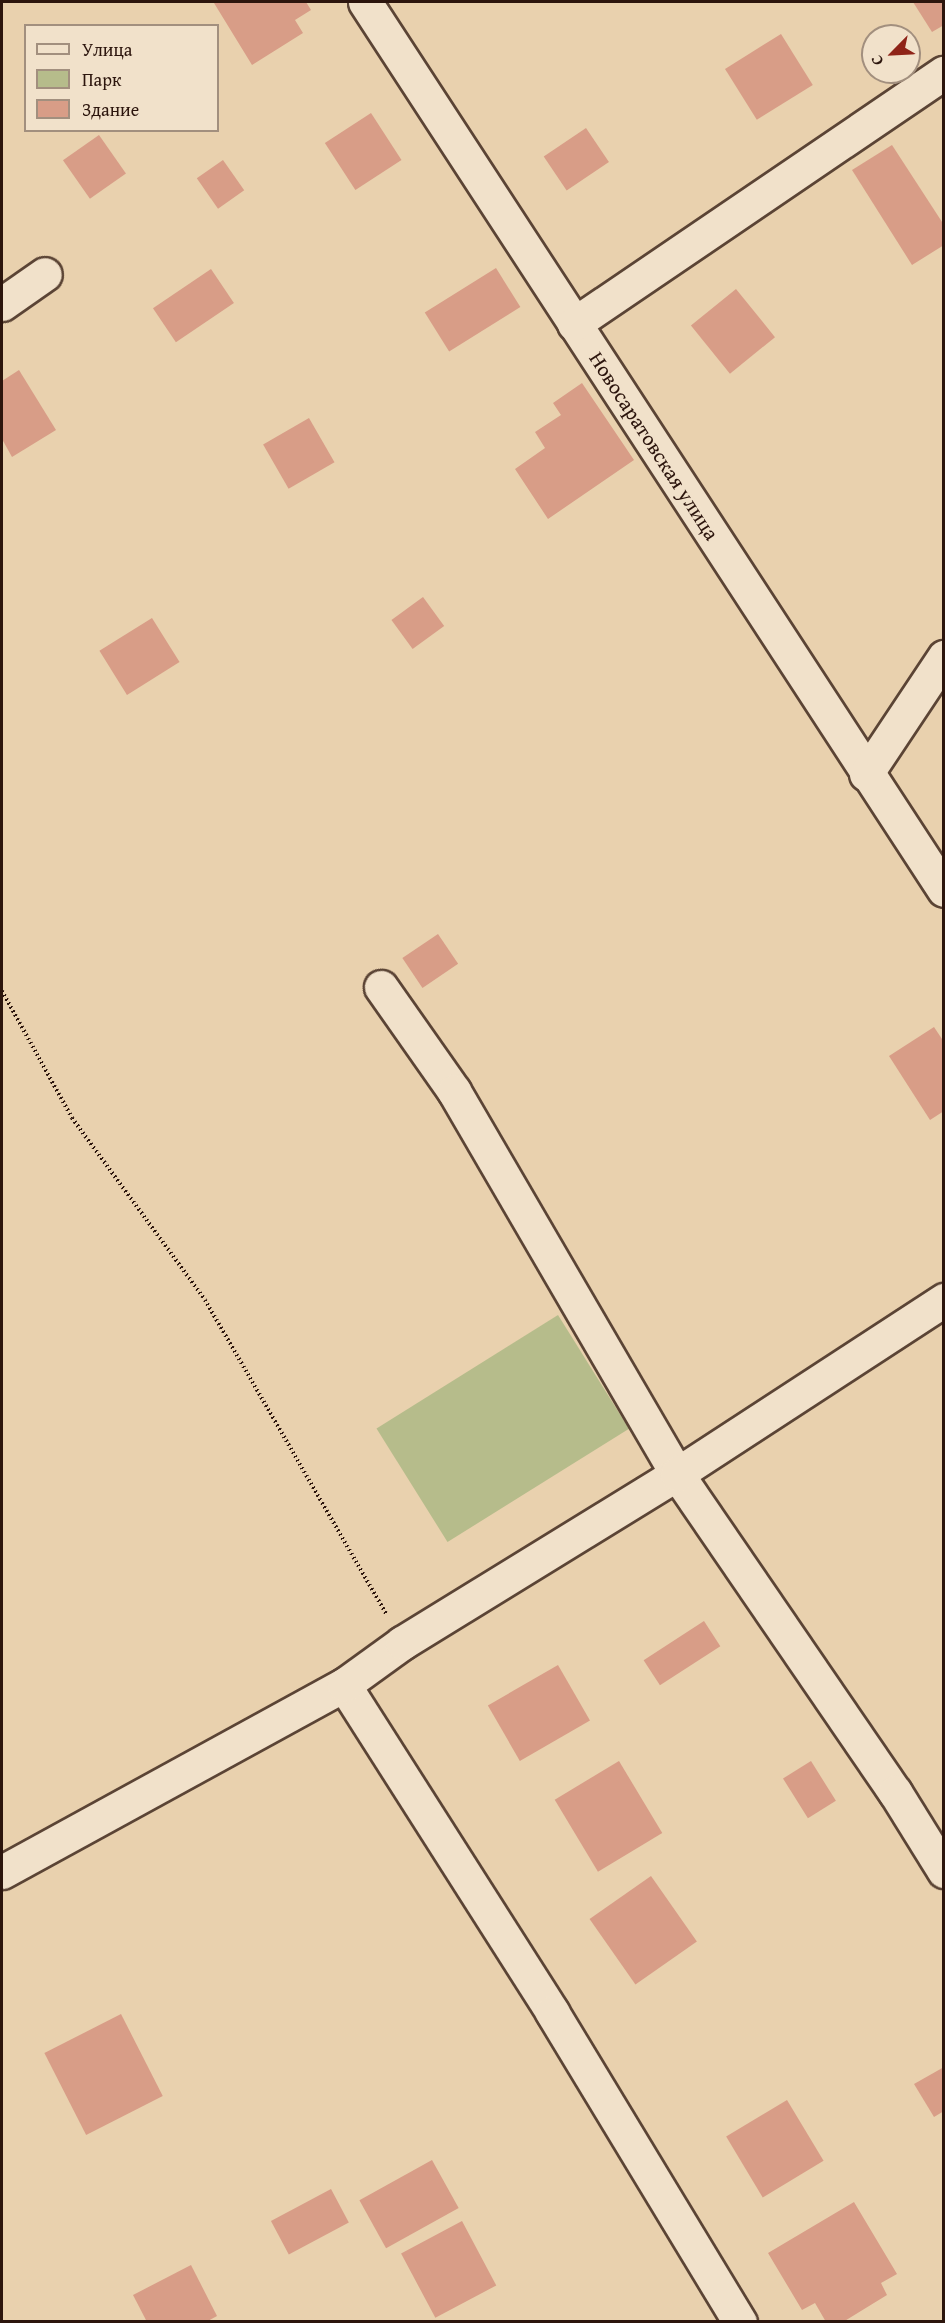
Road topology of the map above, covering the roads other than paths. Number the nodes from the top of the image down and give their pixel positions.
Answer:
1 (365, 2) edge
2 (944, 73) edge
3 (45, 274) dead end
4 (2, 304) edge
5 (574, 324) junction
6 (944, 657) edge
7 (866, 774) junction
8 (944, 890) edge
9 (381, 987) dead end
10 (944, 1300) edge
11 (677, 1474) junction
12 (344, 1685) junction
13 (944, 1871) edge
14 (2, 1872) edge
15 (740, 2322) edge

1 - 5 street, Новосаратовская улица
2 - 5 street
3 - 4 street
5 - 7 street, Новосаратовская улица
6 - 7 street
7 - 8 street, Новосаратовская улица
9 - 11 street
10 - 11 street
11 - 12 street
11 - 13 street
12 - 14 street
12 - 15 street

